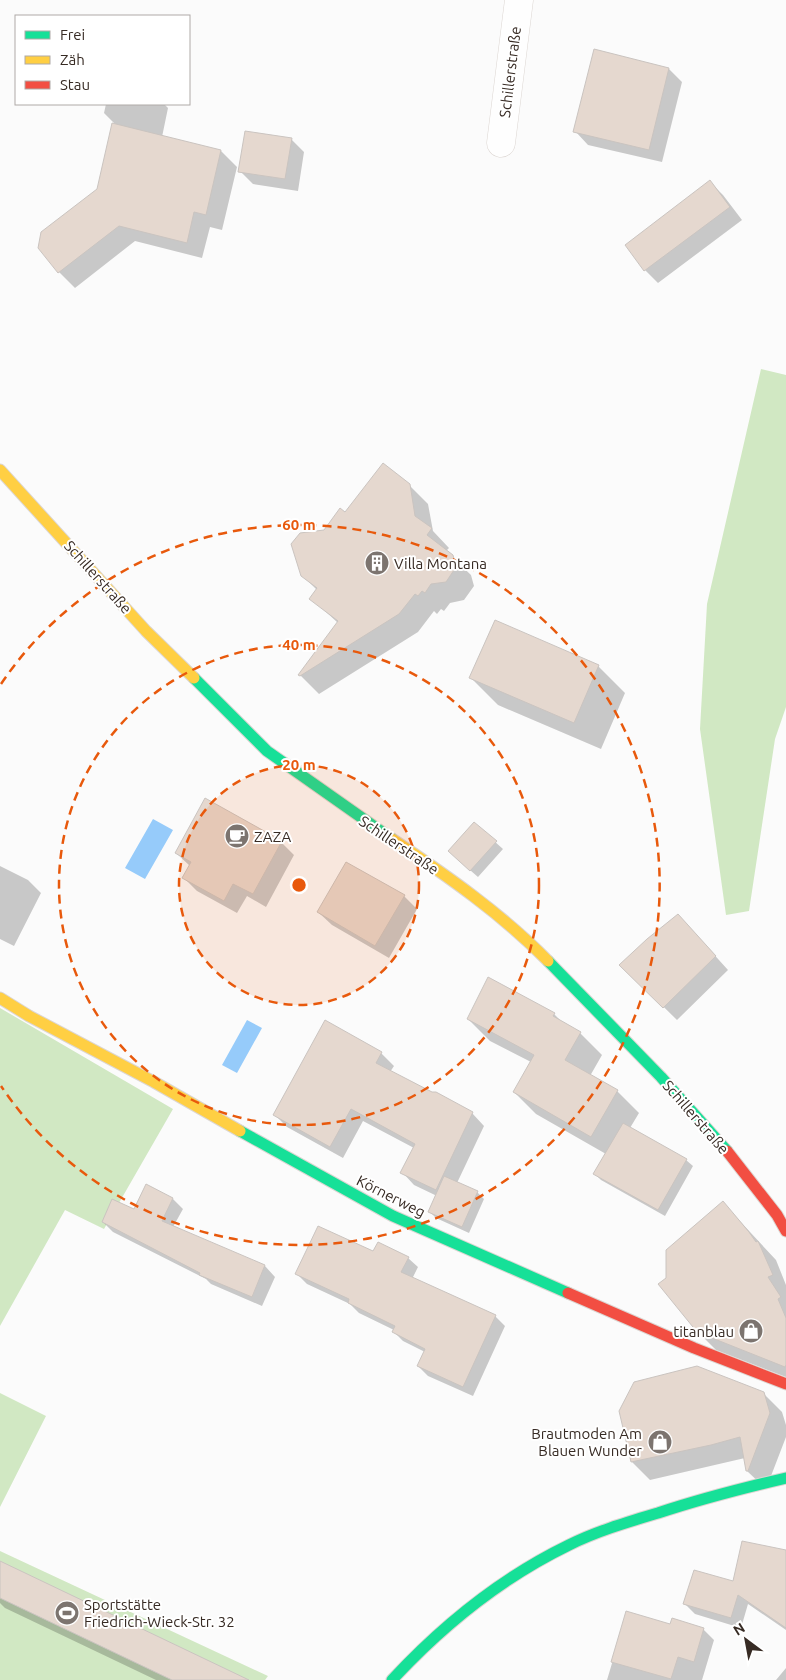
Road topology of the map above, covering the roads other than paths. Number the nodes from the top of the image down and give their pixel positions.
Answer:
1 (519, 0) edge
2 (501, 143) dead end
3 (0, 470) edge
4 (0, 998) edge
5 (786, 1231) edge
6 (786, 1384) edge
7 (786, 1478) edge
8 (392, 1680) edge

1 - 2 street, Schillerstraße
3 - 5 street, Schillerstraße
4 - 6 street, Körnerweg
7 - 8 street

